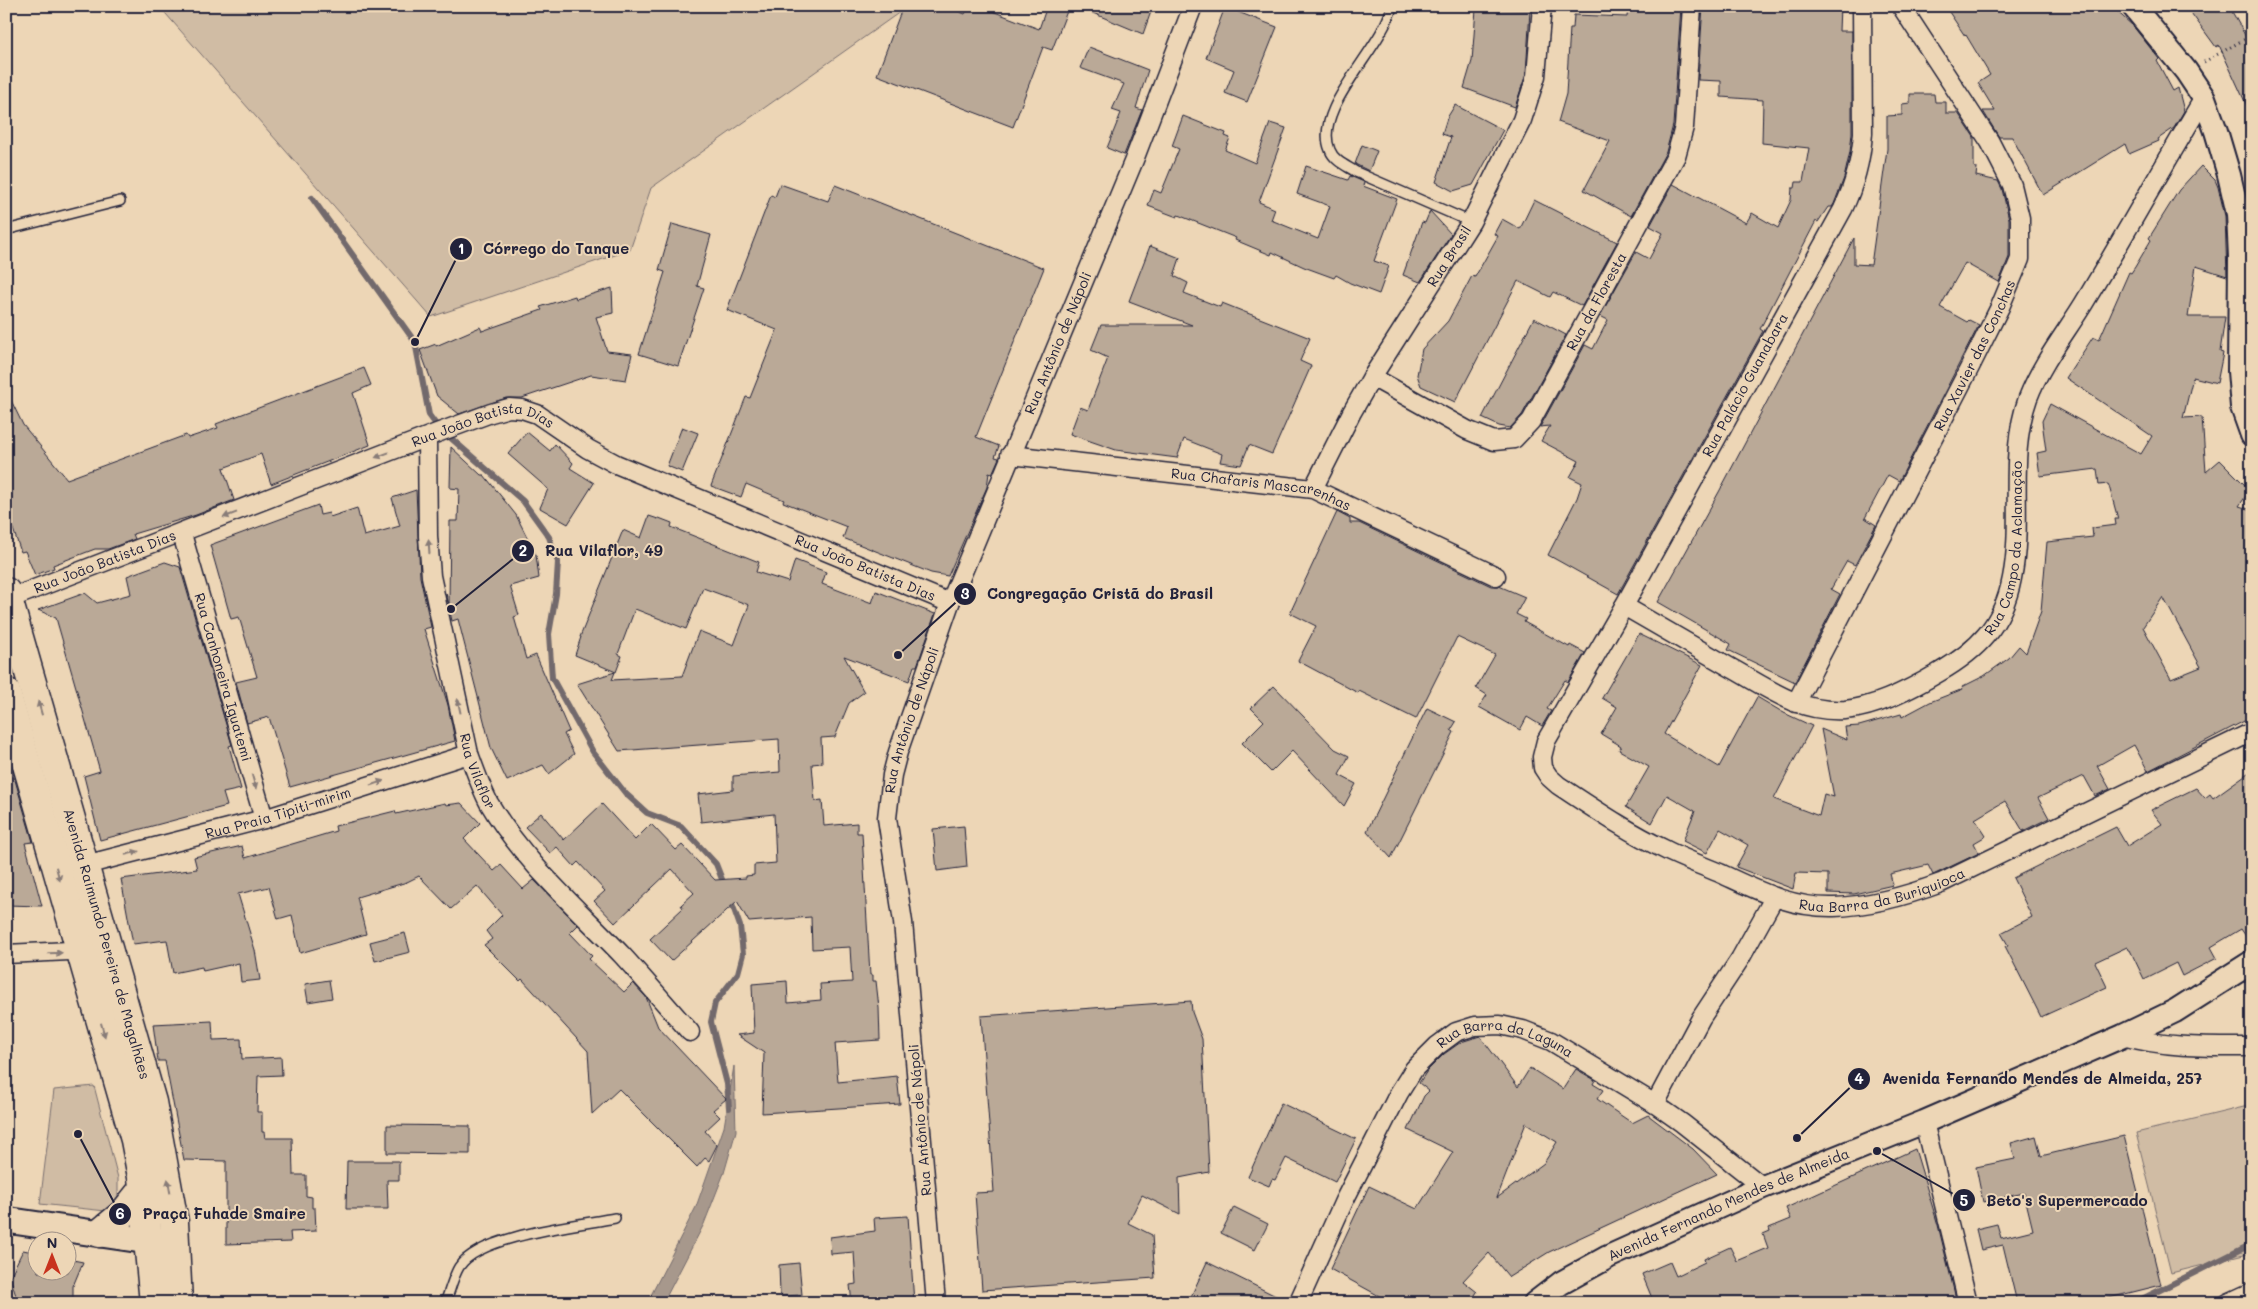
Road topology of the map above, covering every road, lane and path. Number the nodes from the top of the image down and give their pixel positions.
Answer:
1 (1193, 6) edge
2 (1392, 6) edge
3 (1542, 6) edge
4 (1692, 6) edge
5 (1862, 6) edge
6 (1901, 6) edge
7 (2133, 6) edge
8 (2252, 35) edge
9 (2186, 72) junction
10 (2204, 98) junction
11 (120, 201) dead end
12 (1471, 222) junction
13 (6, 230) edge
14 (1372, 377) junction
15 (2252, 435) edge
16 (432, 436) junction
17 (1010, 455) junction
18 (1313, 489) junction
19 (182, 534) junction
20 (1496, 576) dead end
21 (7, 597) edge
22 (950, 603) junction
23 (1624, 606) junction
24 (8, 697) edge
25 (1796, 703) junction
26 (2252, 732) edge
27 (1546, 741) joint
28 (469, 754) junction
29 (264, 819) junction
30 (85, 866) junction
31 (1774, 898) junction
32 (108, 948) junction
33 (80, 952) junction
34 (6, 954) edge
35 (2252, 962) edge
36 (690, 1032) dead end
37 (2123, 1036) junction
38 (2252, 1048) edge
39 (1655, 1104) junction
40 (1924, 1122) junction
41 (1763, 1187) junction
42 (143, 1189) junction
43 (615, 1218) dead end
44 (6, 1220) edge
45 (100, 1233) junction
46 (148, 1240) junction
47 (2252, 1292) edge
48 (183, 1297) edge
49 (154, 1303) edge
50 (445, 1303) edge
51 (936, 1303) edge
52 (1298, 1303) edge
53 (1535, 1303) edge
54 (1968, 1303) edge
55 (2228, 1303) edge

1 - 17 street, Rua Antônio de Nápoli
2 - 12 lane
3 - 12 street, Rua Brasil
4 - 14 street, Rua da Floresta
5 - 23 street, Rua Palácio Guanabara
6 - 25 street, Rua Xavier das Conchas
7 - 9 street
8 - 9 path
9 - 10 street
10 - 15 street
10 - 25 street, Rua Campo da Aclamação
11 - 13 lane
12 - 14 street, Rua Brasil
14 - 18 street, Rua Brasil
16 -> 19 street, Rua João Batista Dias
16 - 22 street, Rua João Batista Dias
28 -> 16 street, Rua Vilaflor
17 - 18 street, Rua Chafaris Mascarenhas
17 - 22 street, Rua Antônio de Nápoli
18 - 20 street, Rua Chafaris Mascarenhas
19 - 21 street, Rua João Batista Dias
19 -> 29 street, Rua Canhoneira Iguatemi
30 -> 21 main road, Avenida Raimundo Pereira de Magalhães
22 - 51 street, Rua Antônio de Nápoli
23 - 25 street, Rua Campo da Aclamação
23 - 27 street, Rua Palácio Guanabara
24 - 30 main road
24 -> 33 main road, Avenida Raimundo Pereira de Magalhães
26 - 31 street, Rua Barra da Buriquioca
27 - 31 street, Rua Barra da Buriquioca
29 -> 28 street, Rua Praia Tipiti-mirim
28 - 36 street, Rua Vilaflor
30 -> 29 street, Rua Praia Tipiti-mirim
30 - 32 main road, Avenida Raimundo Pereira de Magalhães
31 - 39 street
32 - 33 street
48 -> 32 main road, Avenida Raimundo Pereira de Magalhães
34 -> 33 street
33 -> 42 main road, Avenida Raimundo Pereira de Magalhães
35 - 37 street, Avenida Fernando Mendes de Almeida
37 - 38 street
37 - 40 street, Avenida Fernando Mendes de Almeida
39 - 41 street, Rua Barra da Laguna
39 - 52 street, Rua Barra da Laguna
40 - 41 street, Avenida Fernando Mendes de Almeida
40 - 54 street
41 - 53 street, Avenida Fernando Mendes de Almeida
42 - 45 main road
42 - 46 main road, Avenida Raimundo Pereira de Magalhães
43 - 50 lane
44 - 45 main road
45 - 46 main road
46 - 48 main road
46 - 49 main road, Avenida Raimundo Pereira de Magalhães
47 - 55 street

